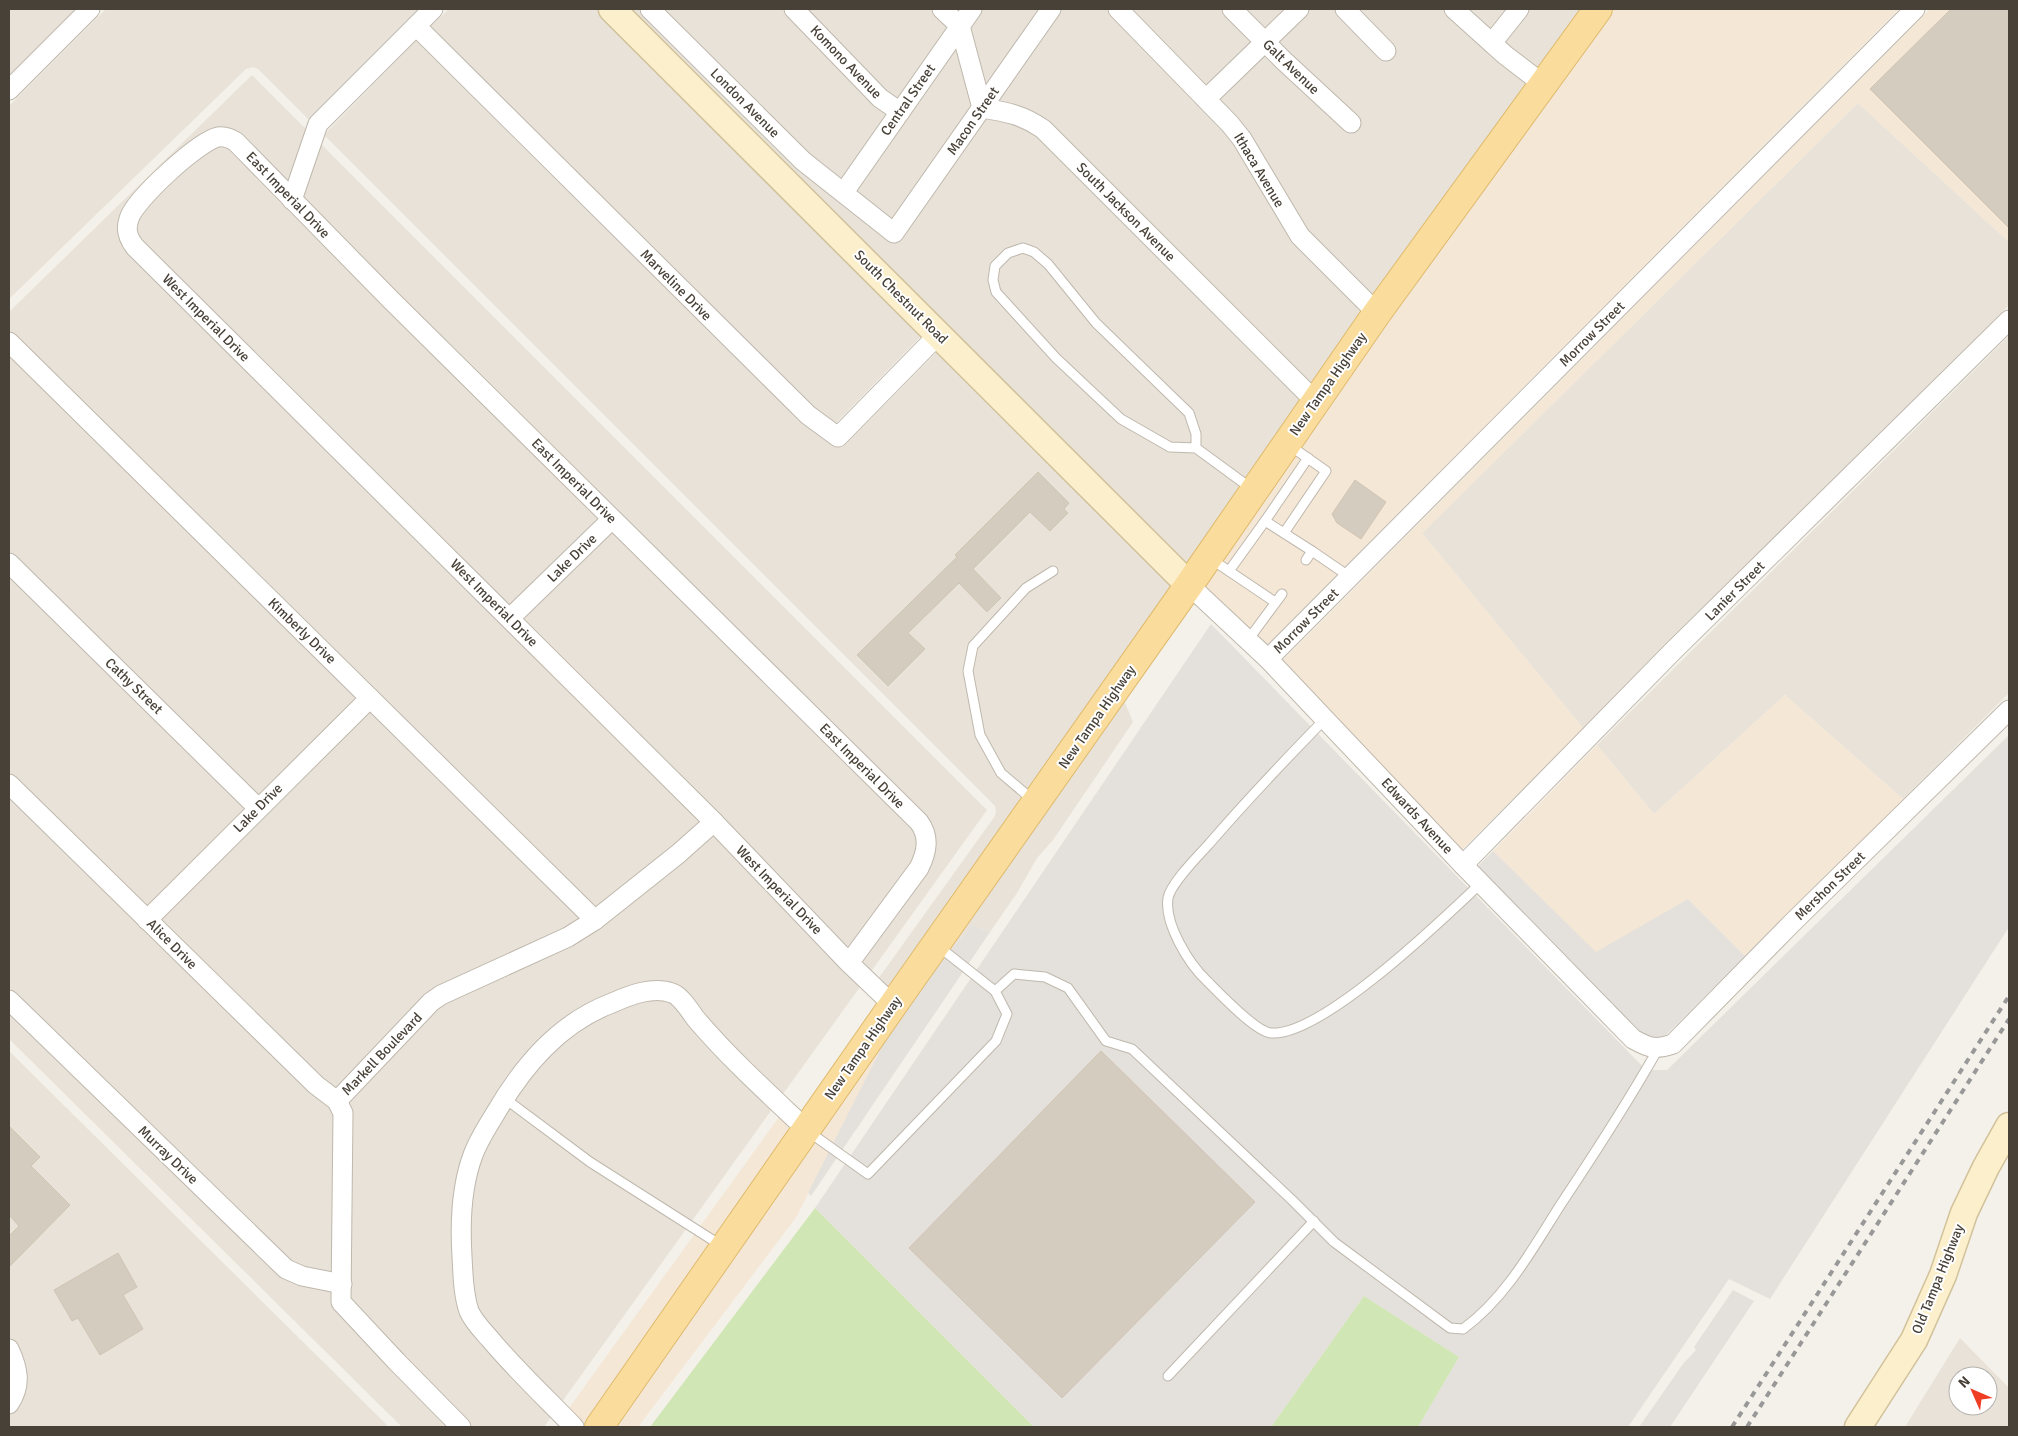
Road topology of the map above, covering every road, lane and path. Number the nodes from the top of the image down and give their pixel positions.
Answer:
1 (90, 9) edge
2 (433, 9) edge
3 (612, 9) edge
4 (650, 9) edge
5 (794, 9) edge
6 (942, 9) edge
7 (972, 9) edge
8 (1051, 9) edge
9 (1118, 9) edge
10 (1232, 9) edge
11 (1299, 9) edge
12 (1345, 9) edge
13 (1454, 9) edge
14 (1519, 9) edge
15 (1598, 9) edge
16 (1915, 9) edge
17 (416, 26) junction
18 (960, 26) junction
19 (1264, 41) junction
20 (1492, 43) junction
21 (1386, 51) dead end
22 (1543, 84) junction
23 (9, 90) edge
24 (1206, 99) junction
25 (982, 108) junction
26 (900, 112) junction
27 (1351, 123) dead end
28 (844, 192) junction
29 (292, 200) junction
30 (894, 233) joint
31 (135, 247) joint
32 (1377, 313) junction
33 (2009, 320) edge
34 (939, 334) junction
35 (9, 342) edge
36 (1316, 402) junction
37 (1196, 448) junction
38 (1297, 451) junction
39 (1255, 490) junction
40 (612, 519) junction
41 (1265, 521) junction
42 (1284, 533) junction
43 (1312, 551) junction
44 (1306, 560) dead end
45 (9, 564) edge
46 (1219, 564) junction
47 (1054, 571) dead end
48 (1350, 578) junction
49 (1190, 585) junction
50 (1282, 594) dead end
51 (1275, 602) junction
52 (510, 618) junction
53 (1248, 640) junction
54 (1268, 659) junction
55 (370, 698) junction
56 (2009, 710) edge
57 (1325, 719) junction
58 (9, 784) edge
59 (1036, 803) junction
60 (258, 808) junction
61 (714, 822) junction
62 (1463, 865) junction
63 (1481, 883) junction
64 (147, 920) junction
65 (595, 920) junction
66 (936, 944) junction
67 (849, 963) junction
68 (995, 990) junction
69 (9, 1000) edge
70 (893, 1005) junction
71 (1652, 1047) junction
72 (504, 1098) junction
73 (337, 1101) junction
74 (2009, 1126) edge
75 (806, 1130) junction
76 (1314, 1222) junction
77 (724, 1248) junction
78 (342, 1284) junction
79 (9, 1349) edge
80 (1168, 1376) dead end
81 (9, 1404) edge
82 (461, 1427) edge
83 (574, 1427) edge
84 (600, 1427) edge
85 (1858, 1427) edge

1 - 23 street
2 - 17 street
3 - 34 street, South Chestnut Road
4 - 28 street, London Avenue
5 - 26 street, Komono Avenue
6 - 18 street
7 - 18 street, Central Street
8 - 25 street, Macon Street
9 - 24 street, Ithaca Avenue
10 - 19 street, Galt Avenue
11 - 19 street
12 - 21 street
13 - 20 street
14 - 20 street
15 - 22 main road, New Tampa Highway
16 - 48 street, Morrow Street
17 - 29 street
17 - 34 street, Marveline Drive
18 - 25 street
18 - 26 street, Central Street
19 - 24 street
19 - 27 street, Galt Avenue
20 - 22 street
22 - 32 main road, New Tampa Highway
24 - 32 street, Ithaca Avenue
25 - 30 street, Macon Street
25 - 36 street, South Jackson Avenue
26 - 28 street, Central Street
28 - 30 street, London Avenue
29 - 31 street, East Imperial Drive
29 - 40 street, East Imperial Drive
31 - 52 street, West Imperial Drive
32 - 36 main road, New Tampa Highway
33 - 62 street, Lanier Street
34 - 49 street, South Chestnut Road
35 - 55 street, Kimberly Drive
36 - 38 main road, New Tampa Highway
37 - 37 lane
37 - 39 lane
38 - 39 main road, New Tampa Highway
38 - 41 lane
38 - 42 lane
39 - 46 main road, New Tampa Highway
40 - 52 street, Lake Drive
40 - 67 street, East Imperial Drive
41 - 42 lane
41 - 46 lane
42 - 43 lane
43 - 44 lane
43 - 48 lane
45 - 60 street, Cathy Street
46 - 49 main road, New Tampa Highway
46 - 51 lane
47 - 59 lane
48 - 54 street, Morrow Street
49 - 53 street, Edwards Avenue
49 - 59 main road, New Tampa Highway
50 - 51 lane
51 - 53 lane
52 - 61 street, West Imperial Drive
53 - 54 street, Edwards Avenue
54 - 57 street, Edwards Avenue
55 - 60 street, Lake Drive
55 - 65 street, Kimberly Drive
56 - 71 street, Mershon Street
57 - 62 street, Edwards Avenue
57 - 63 lane
58 - 64 street, Alice Drive
59 - 66 main road, New Tampa Highway
60 - 64 street, Lake Drive
61 - 65 street, Markell Boulevard
61 - 67 street, West Imperial Drive
62 - 63 street, Edwards Avenue
63 - 71 street, Edwards Avenue
64 - 73 street, Alice Drive
65 - 73 street, Markell Boulevard
66 - 68 lane
66 - 70 main road, New Tampa Highway
67 - 70 street, West Imperial Drive
68 - 75 lane
68 - 76 lane
69 - 78 street, Murray Drive
70 - 75 main road, New Tampa Highway
71 - 76 lane
72 - 75 street
72 - 77 lane
72 - 83 street
73 - 78 street, Markell Boulevard
74 - 85 street, Old Tampa Highway
75 - 77 main road, New Tampa Highway
76 - 80 lane
77 - 84 main road, New Tampa Highway
78 - 82 street, Markell Boulevard
79 - 81 street

